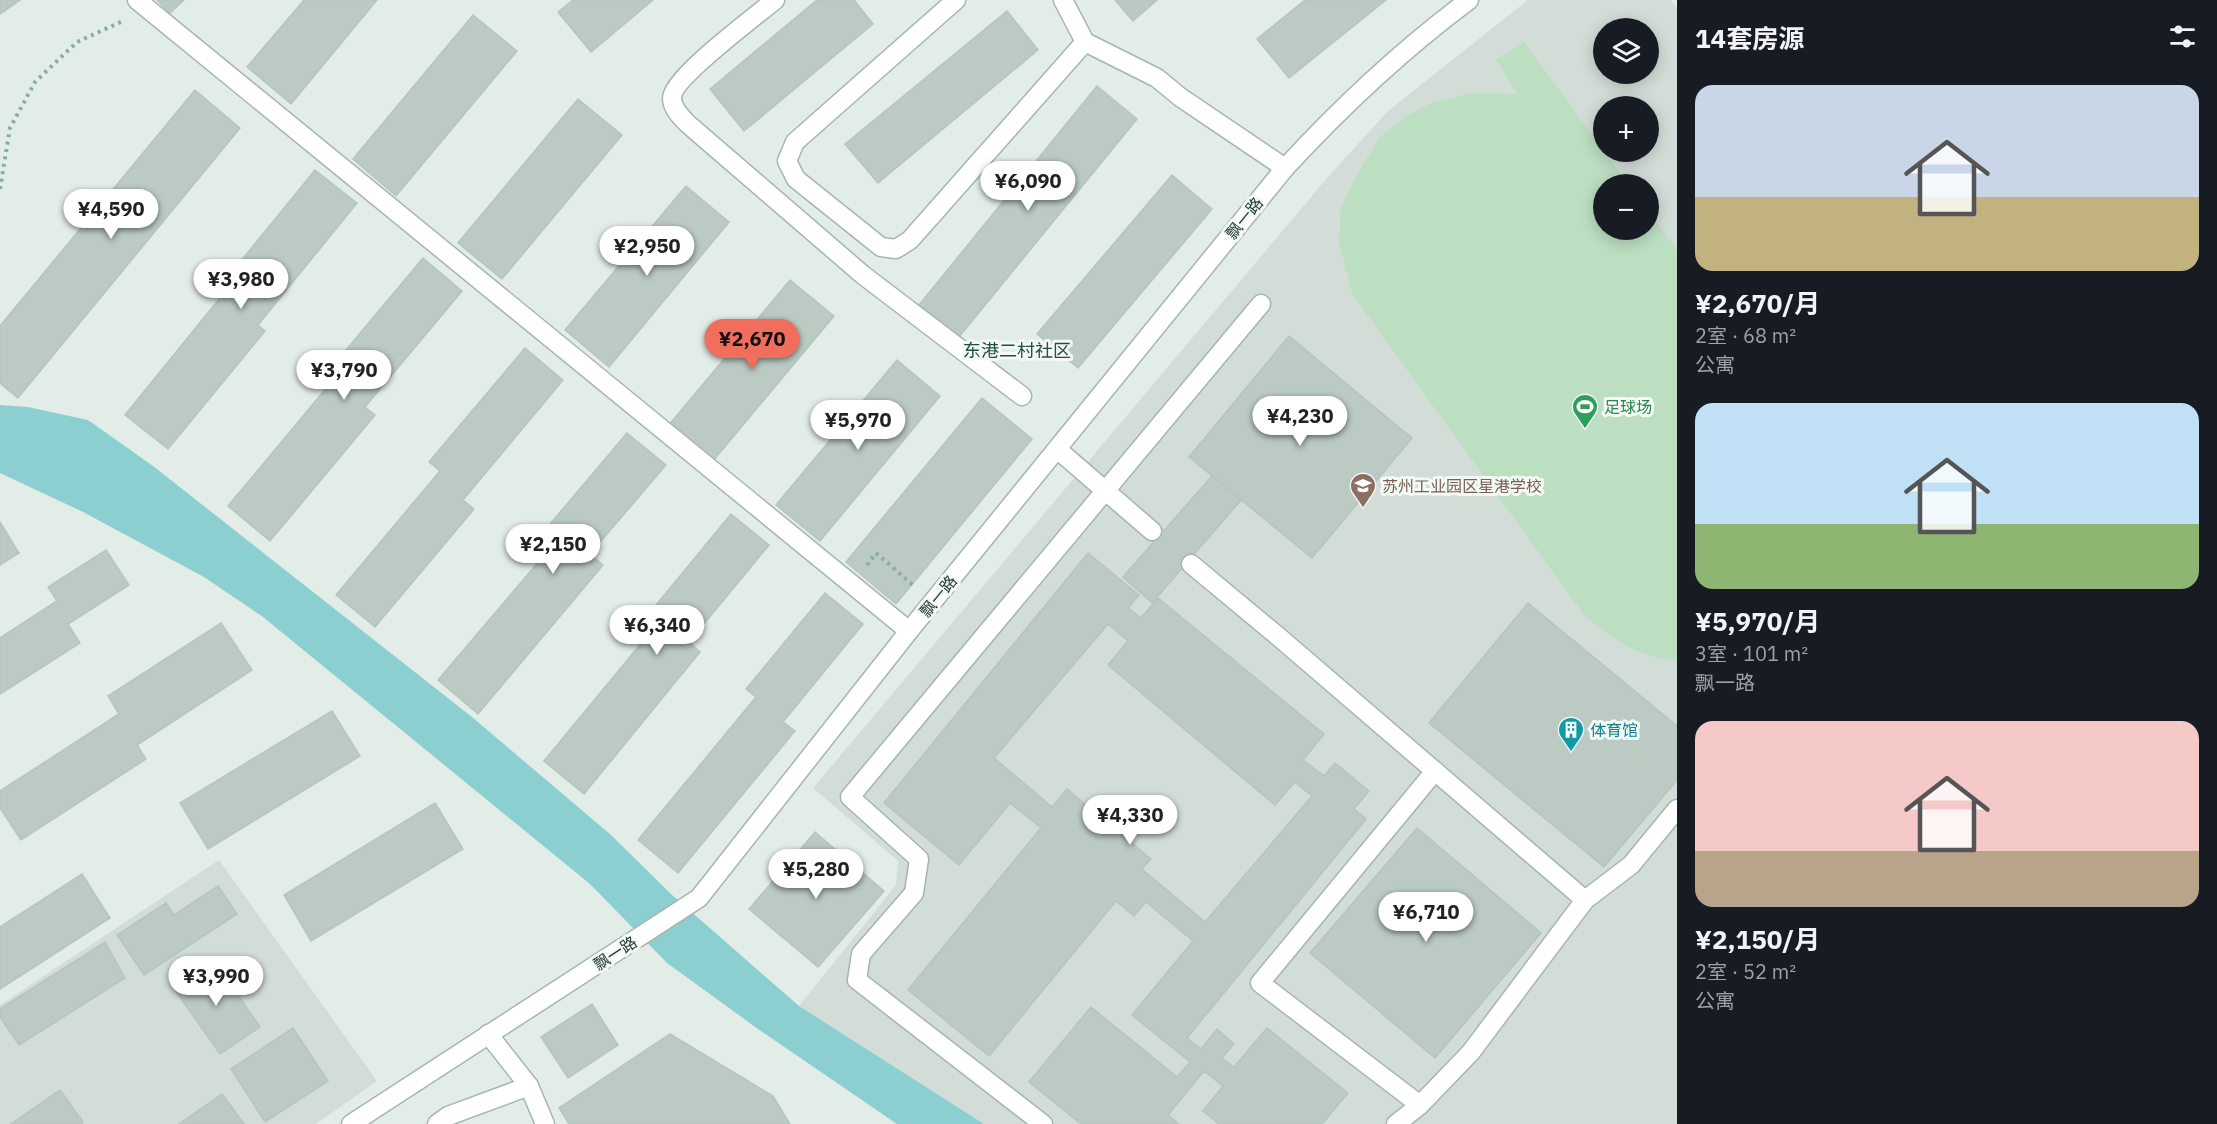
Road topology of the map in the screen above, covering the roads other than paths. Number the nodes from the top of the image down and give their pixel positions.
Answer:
1 (774, 0) edge
2 (956, 0) edge
3 (1063, 0) edge
4 (1469, 0) edge
5 (143, 4) edge
6 (1085, 42) junction
7 (1285, 168) junction
8 (1262, 304) dead end
9 (1022, 396) dead end
10 (1057, 449) junction
11 (1105, 491) junction
12 (1152, 531) tunnel mouth
13 (1191, 564) tunnel mouth
14 (909, 631) junction
15 (1435, 771) junction
16 (1677, 809) edge
17 (1585, 900) junction
18 (488, 1034) junction
19 (529, 1086) junction
20 (1419, 1105) junction
21 (351, 1124) edge
22 (437, 1124) edge
23 (545, 1124) edge
24 (1043, 1124) edge
25 (1396, 1124) edge

1 - 9 street
2 - 6 street
3 - 6 street
4 - 7 street, 飘一路
5 - 14 street
6 - 7 street
7 - 10 street, 飘一路
8 - 11 street
10 - 11 street
10 - 14 street, 飘一路
11 - 12 street
11 - 24 street
13 - 15 street
14 - 18 street, 飘一路
15 - 17 street
15 - 20 street
16 - 17 street
17 - 20 street
18 - 19 street
18 - 21 street, 飘一路
19 - 22 street
19 - 23 street
20 - 25 street

